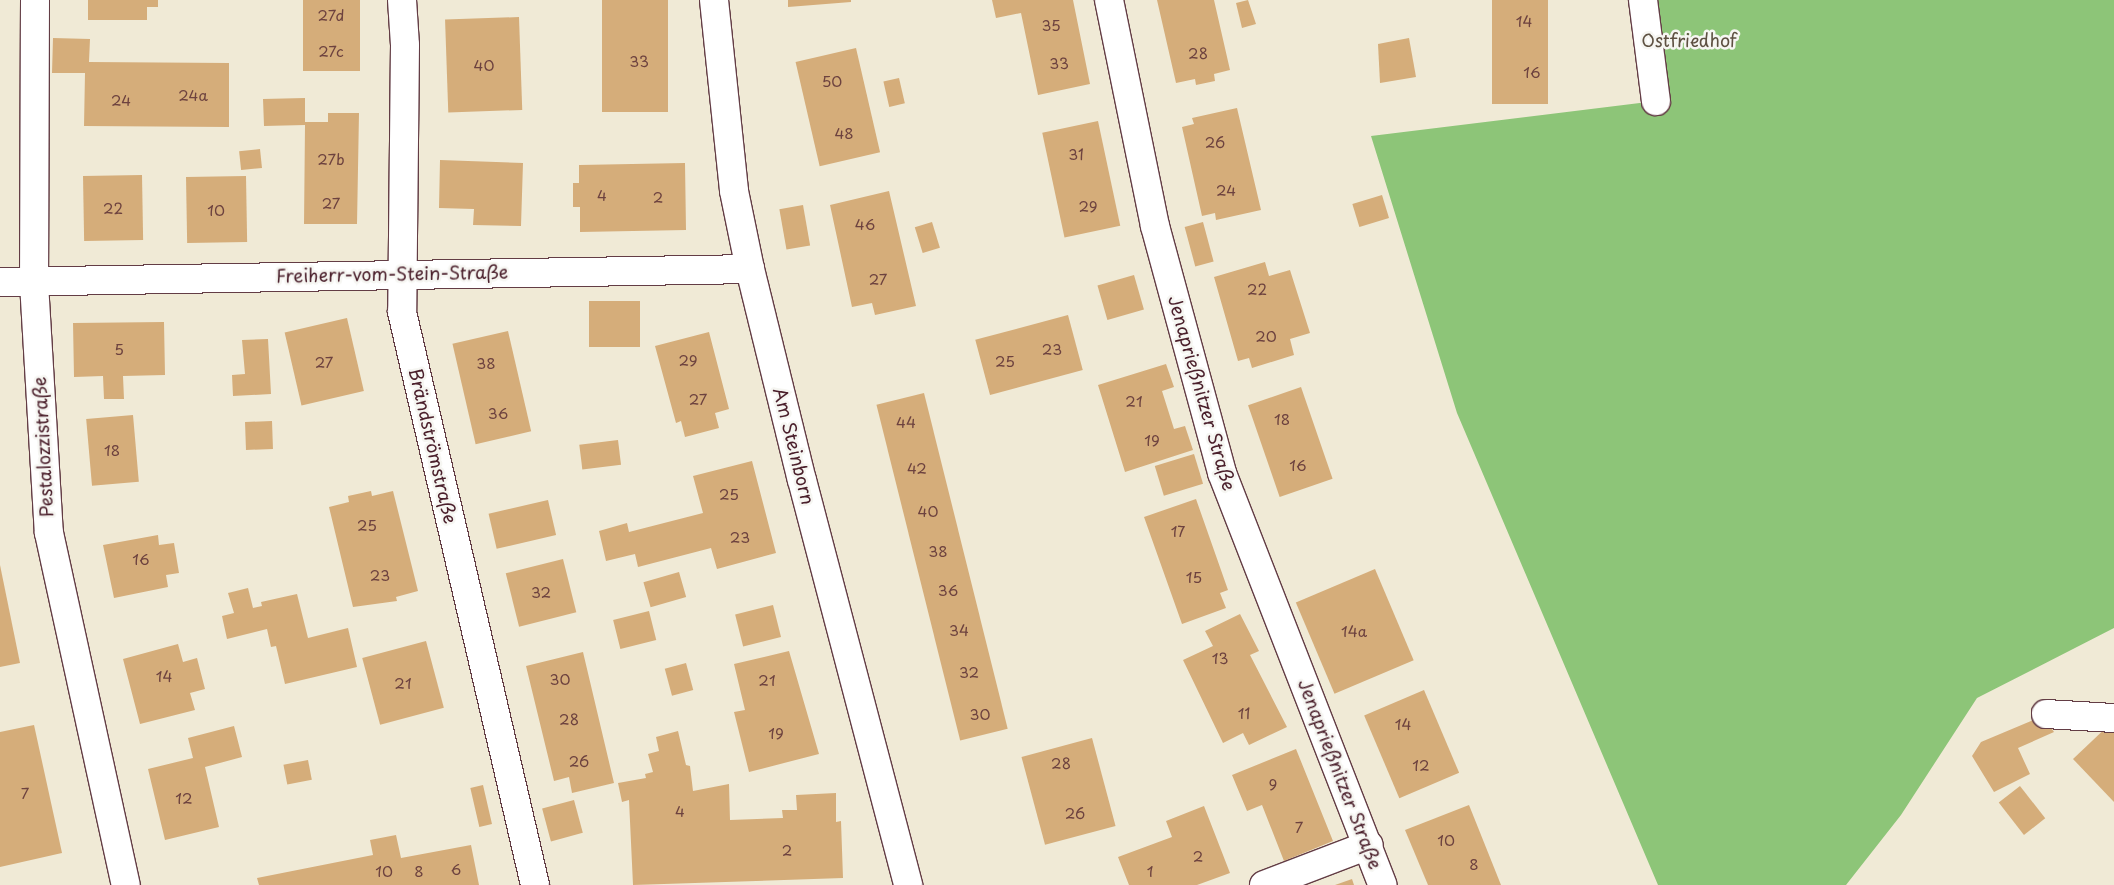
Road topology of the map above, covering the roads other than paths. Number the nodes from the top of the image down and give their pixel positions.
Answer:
1 (35, 0) edge
2 (402, 0) edge
3 (714, 0) edge
4 (1109, 0) edge
5 (1643, 0) edge
6 (1656, 101) dead end
7 (750, 269) junction
8 (401, 273) junction
9 (0, 282) edge
10 (34, 283) junction
11 (2046, 714) dead end
12 (2114, 718) edge
13 (1369, 845) junction
14 (126, 885) edge
15 (535, 885) edge
16 (908, 885) edge
17 (1264, 885) edge
18 (1384, 885) edge

1 - 10 street, Pestalozzistraße
2 - 8 street, Brändströmstraße
3 - 7 street, Am Steinborn
4 - 13 street, Jenaprießnitzer Straße
5 - 6 street
7 - 8 street, Freiherr-vom-Stein-Straße
7 - 16 street, Am Steinborn
8 - 10 street, Freiherr-vom-Stein-Straße
8 - 15 street, Brändströmstraße
9 - 10 street, Freiherr-vom-Stein-Straße
10 - 14 street, Pestalozzistraße
11 - 12 street
13 - 17 street
13 - 18 street, Jenaprießnitzer Straße

